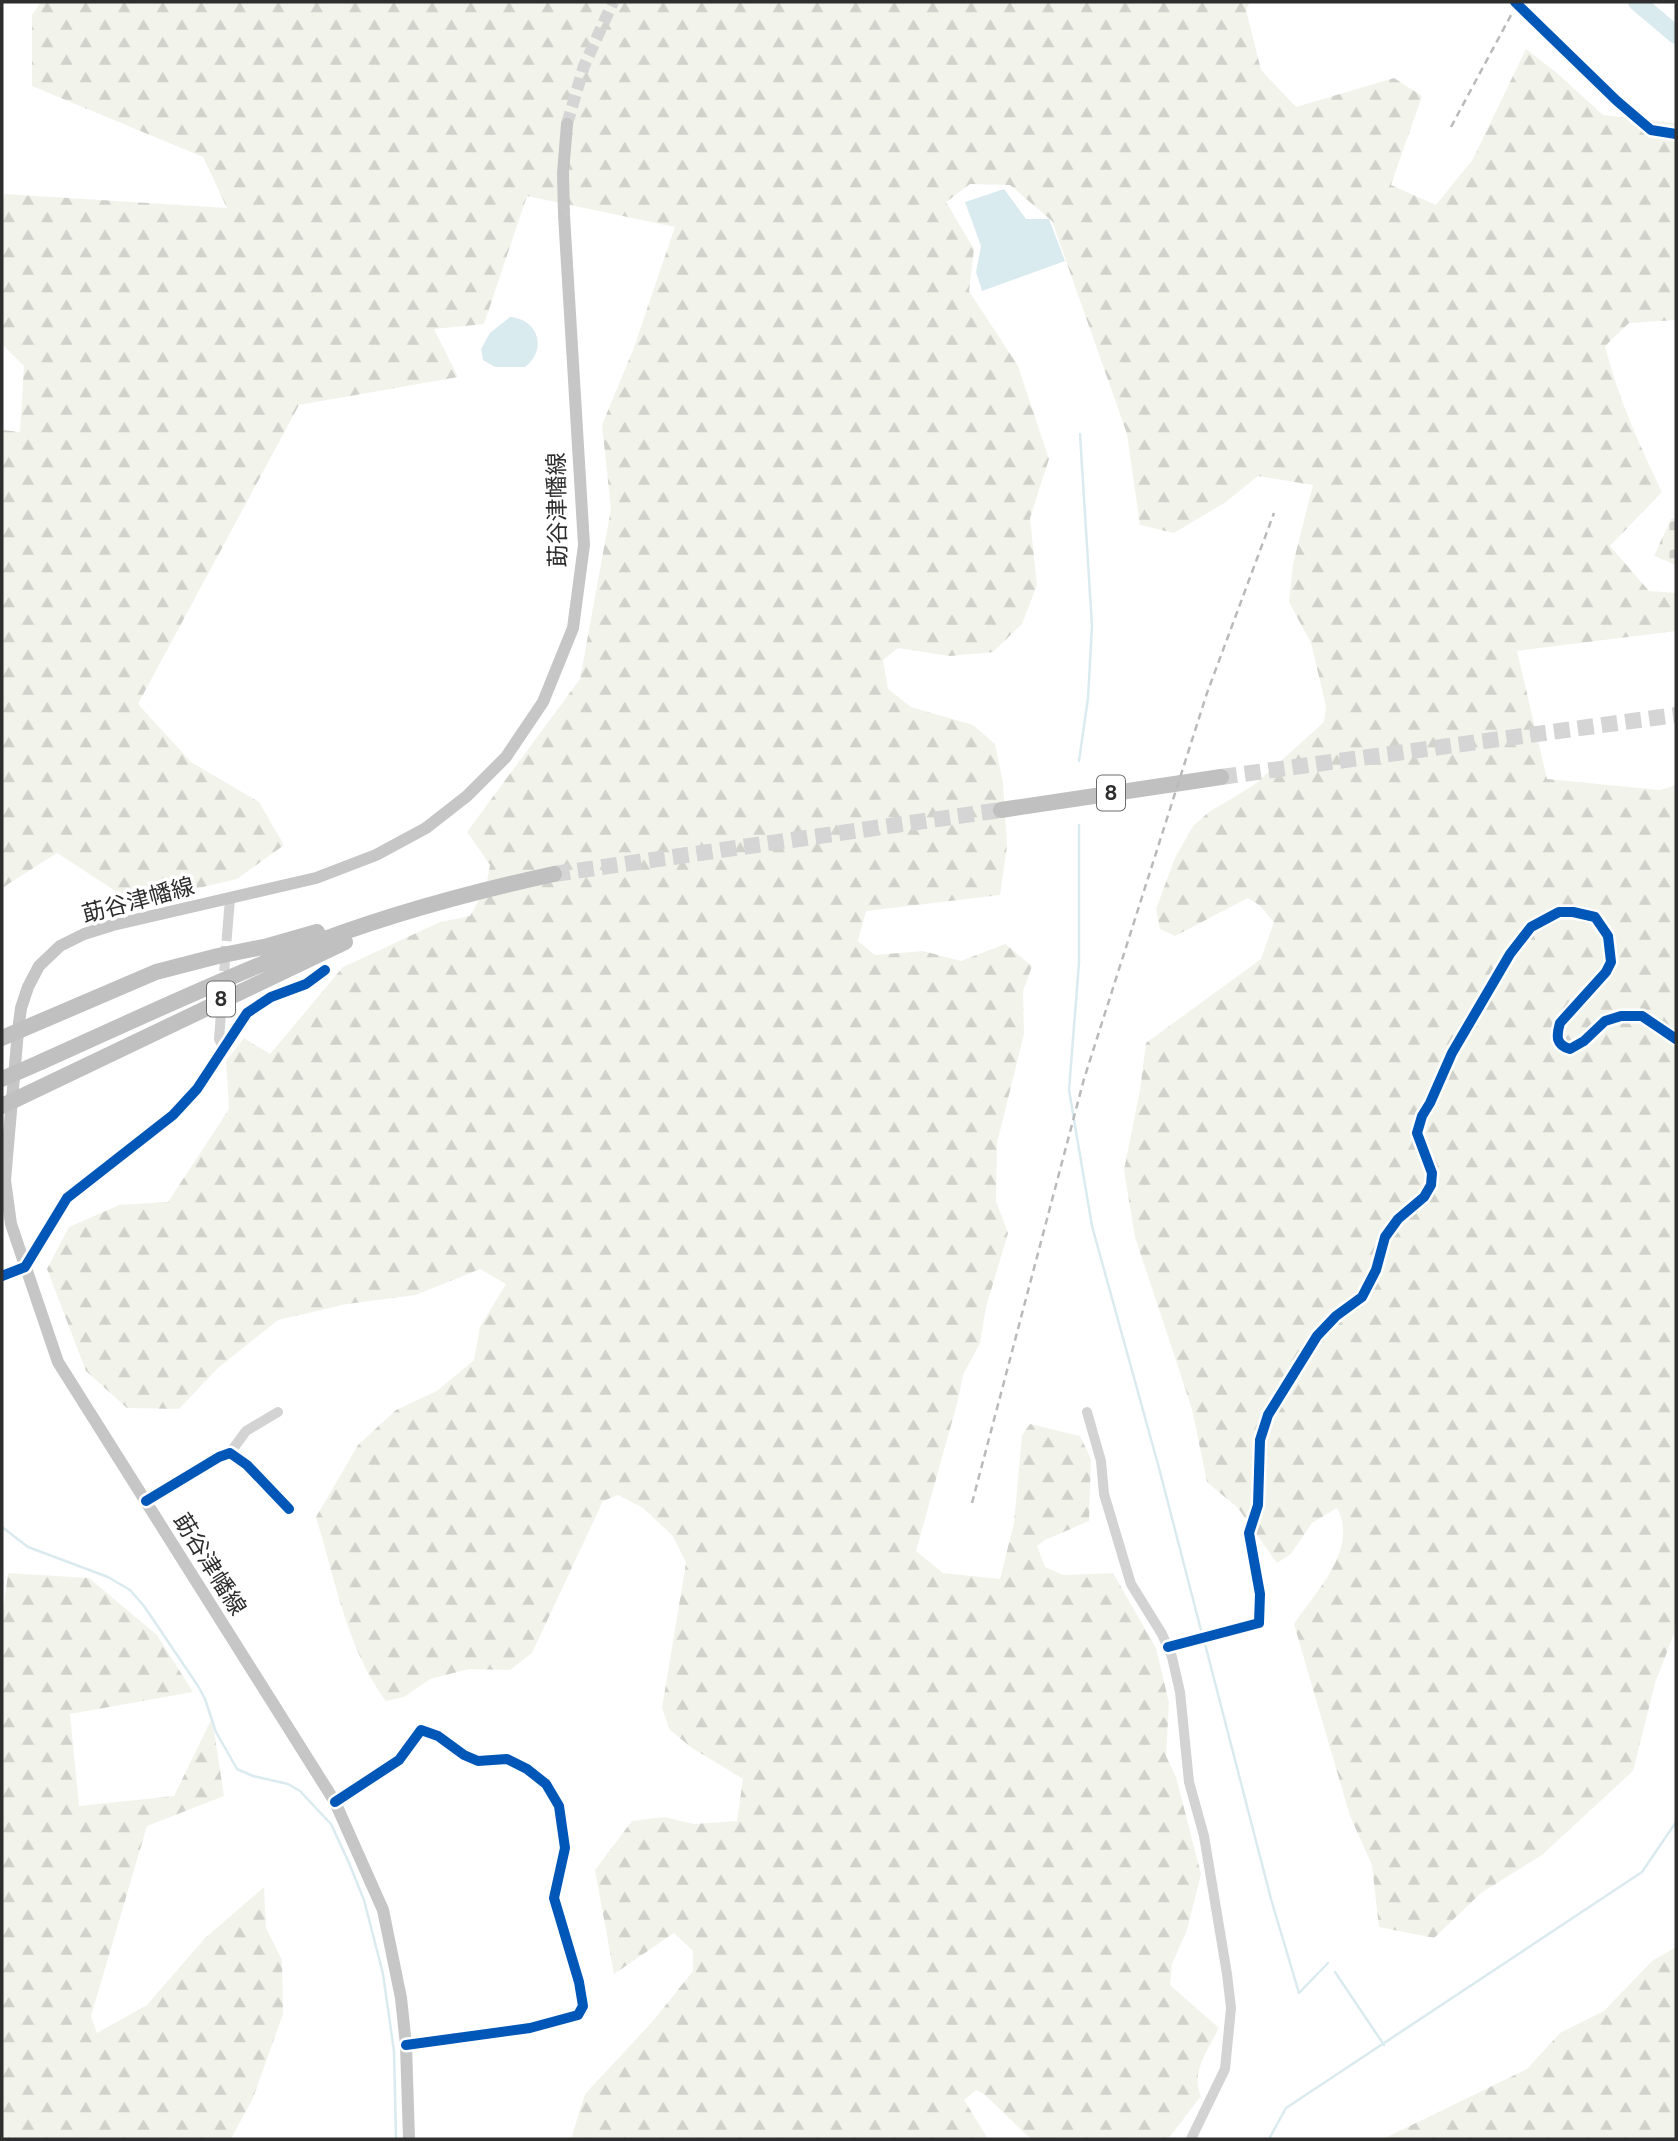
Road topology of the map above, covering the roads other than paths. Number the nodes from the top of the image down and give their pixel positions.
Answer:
1 (1515, 2) edge
2 (567, 124) tunnel mouth
3 (1676, 134) edge
4 (1221, 776) tunnel mouth
5 (1001, 810) tunnel mouth
6 (554, 874) tunnel mouth
7 (230, 899) junction
8 (444, 900) junction
9 (348, 931) junction
10 (227, 935) tunnel mouth
11 (325, 970) dead end
12 (221, 1013) dead end
13 (19, 1031) junction
14 (2, 1038) edge
15 (1676, 1039) edge
16 (225, 1049) junction
17 (2, 1079) edge
18 (7, 1103) edge
19 (25, 1267) junction
20 (2, 1276) edge
21 (278, 1412) dead end
22 (1087, 1412) dead end
23 (230, 1453) junction
24 (146, 1501) junction
25 (289, 1508) dead end
26 (1168, 1647) junction
27 (335, 1802) junction
28 (406, 2045) junction
29 (409, 2139) edge
30 (1191, 2139) edge

1 - 3 street
2 - 7 main road, 莇谷津幡線
4 - 5 highway, 8
6 - 8 highway, 8
7 - 10 street
7 - 13 main road, 莇谷津幡線
8 - 9 highway, 8
8 - 18 highway, 8
9 - 13 highway, 8
9 - 17 highway, 8, bridge
11 - 16 street
12 - 16 street
13 - 14 highway, 8
13 - 18 main road, 莇谷津幡線
15 - 26 street
16 - 19 street
18 - 19 main road, 莇谷津幡線
19 - 20 street
19 - 24 main road, 莇谷津幡線
21 - 23 street
22 - 26 street
23 - 24 street
23 - 25 street
24 - 27 main road, 莇谷津幡線
26 - 30 street
27 - 28 main road, 莇谷津幡線
27 - 28 street
28 - 29 main road, 莇谷津幡線

